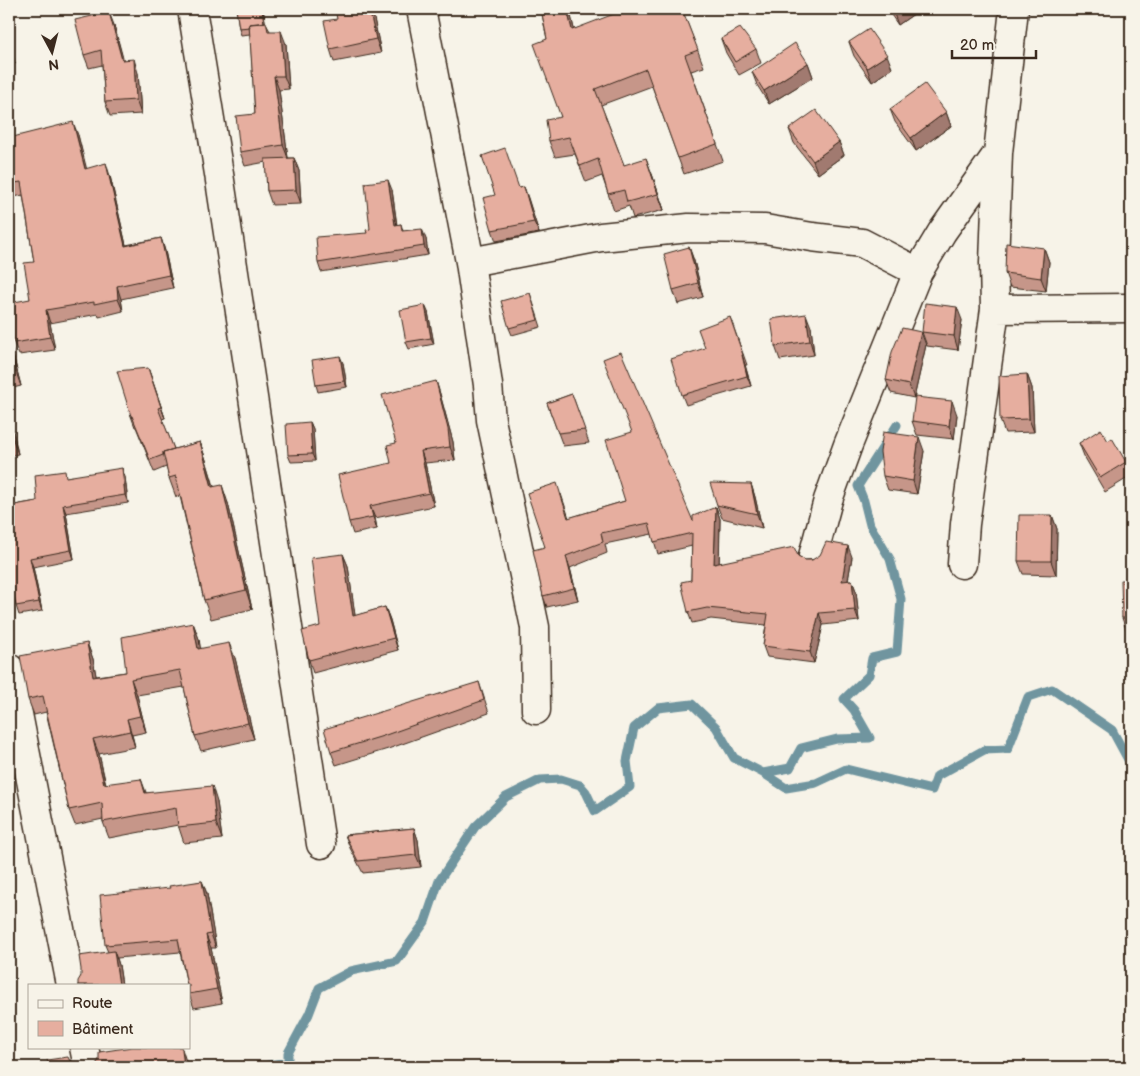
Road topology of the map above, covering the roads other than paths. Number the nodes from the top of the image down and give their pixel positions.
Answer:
1 (192, 9) edge
2 (421, 9) edge
3 (1014, 9) edge
4 (998, 153) junction
5 (470, 262) junction
6 (918, 272) junction
7 (1131, 308) edge
8 (995, 309) junction
9 (813, 556) dead end
10 (962, 564) dead end
11 (9, 668) edge
12 (536, 710) dead end
13 (321, 844) dead end
14 (71, 984) edge
15 (84, 1048) edge
16 (88, 1067) edge

1 - 13 street
2 - 5 street
3 - 4 street
4 - 6 street
4 - 8 street
5 - 6 street
5 - 12 street
6 - 9 street
7 - 8 street
8 - 10 street
11 - 14 street
15 - 16 street

